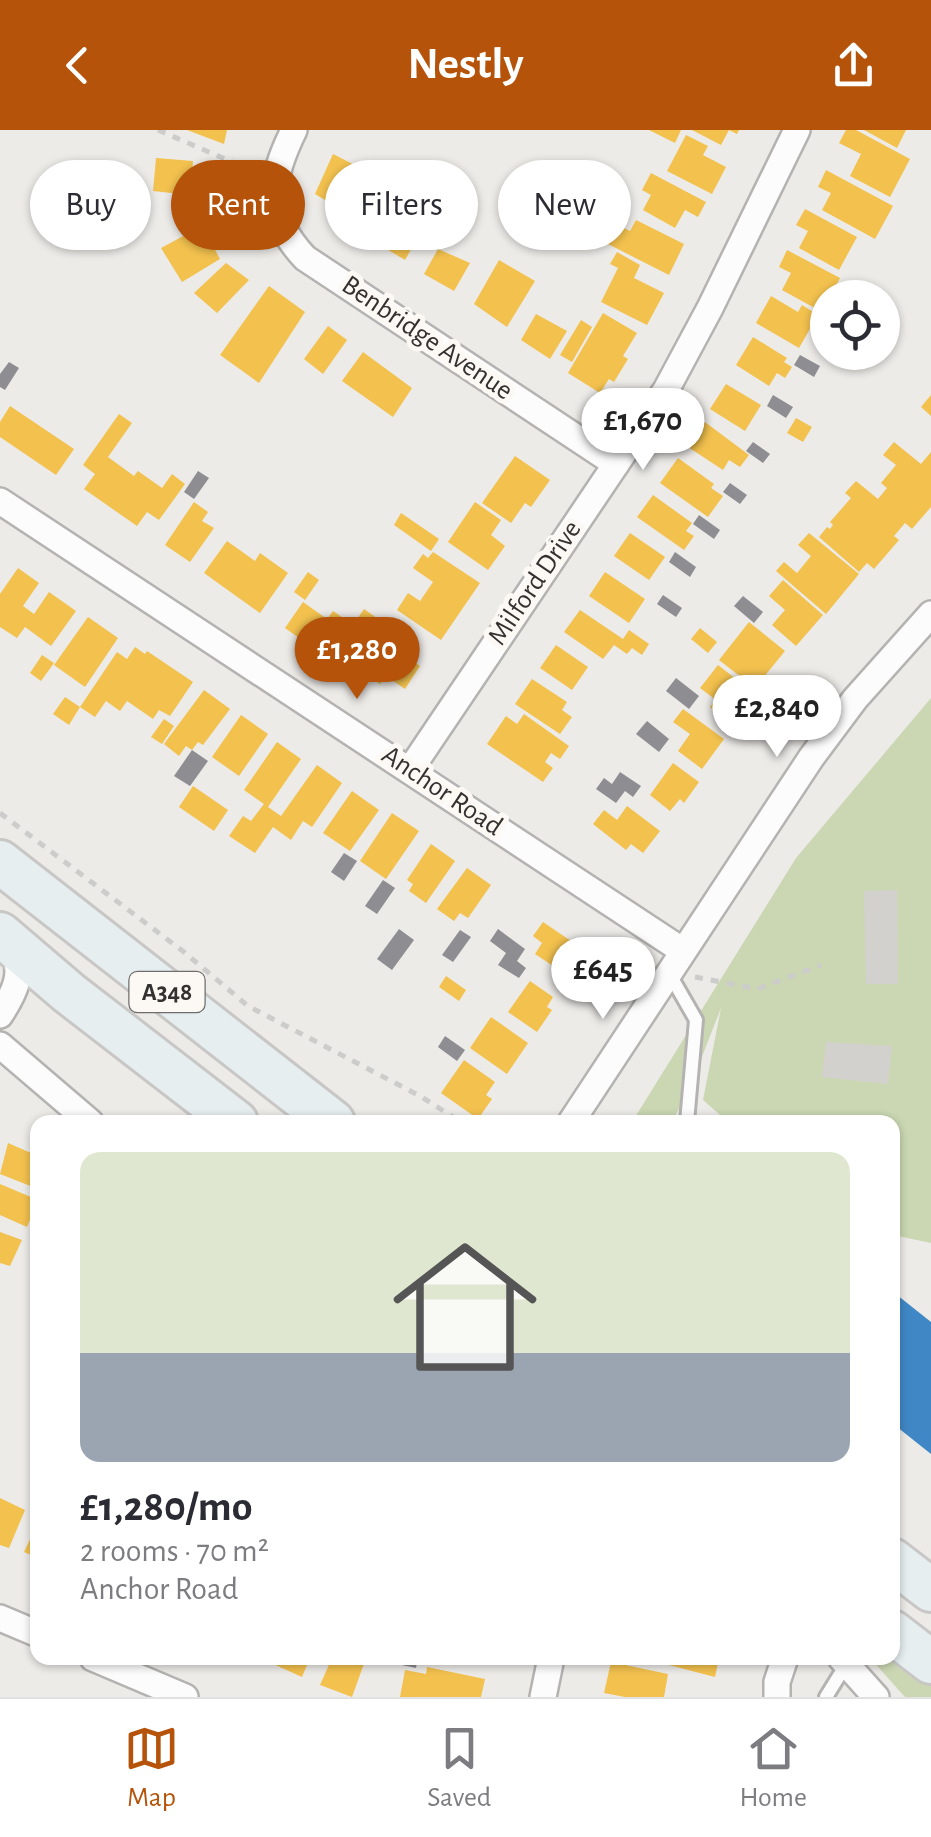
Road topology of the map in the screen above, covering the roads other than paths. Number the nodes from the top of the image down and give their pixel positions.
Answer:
1 (294, 130) edge
2 (797, 130) edge
3 (616, 464) junction
4 (0, 501) edge
5 (931, 614) edge
6 (410, 770) junction
7 (0, 862) edge
8 (5, 938) edge
9 (676, 962) junction
10 (69, 993) junction
11 (6, 1007) edge
12 (0, 1045) edge
13 (82, 1115) edge
14 (227, 1115) edge
15 (324, 1115) edge
16 (576, 1115) edge
17 (688, 1115) edge
18 (900, 1566) edge
19 (931, 1590) edge
20 (0, 1618) edge
21 (30, 1631) edge
22 (900, 1638) edge
23 (931, 1662) edge
24 (110, 1665) edge
25 (550, 1665) edge
26 (783, 1665) edge
27 (842, 1665) edge
28 (848, 1665) edge
29 (185, 1697) edge
30 (543, 1697) edge
31 (777, 1697) edge
32 (826, 1697) edge
33 (876, 1697) edge

1 - 3 street, Benbridge Avenue
2 - 3 street, Milford Drive
3 - 6 street, Milford Drive
4 - 6 street, Anchor Road
5 - 9 street
6 - 9 street, Anchor Road
7 - 15 highway, A348
8 - 10 highway, A348
8 - 11 street
9 - 16 street
9 - 17 lane
10 - 11 street
10 - 14 highway, A348
12 - 13 street
18 - 19 highway
20 - 21 street
22 - 23 highway
24 - 29 street
25 - 30 street
26 - 31 street
27 - 32 lane
28 - 33 street

